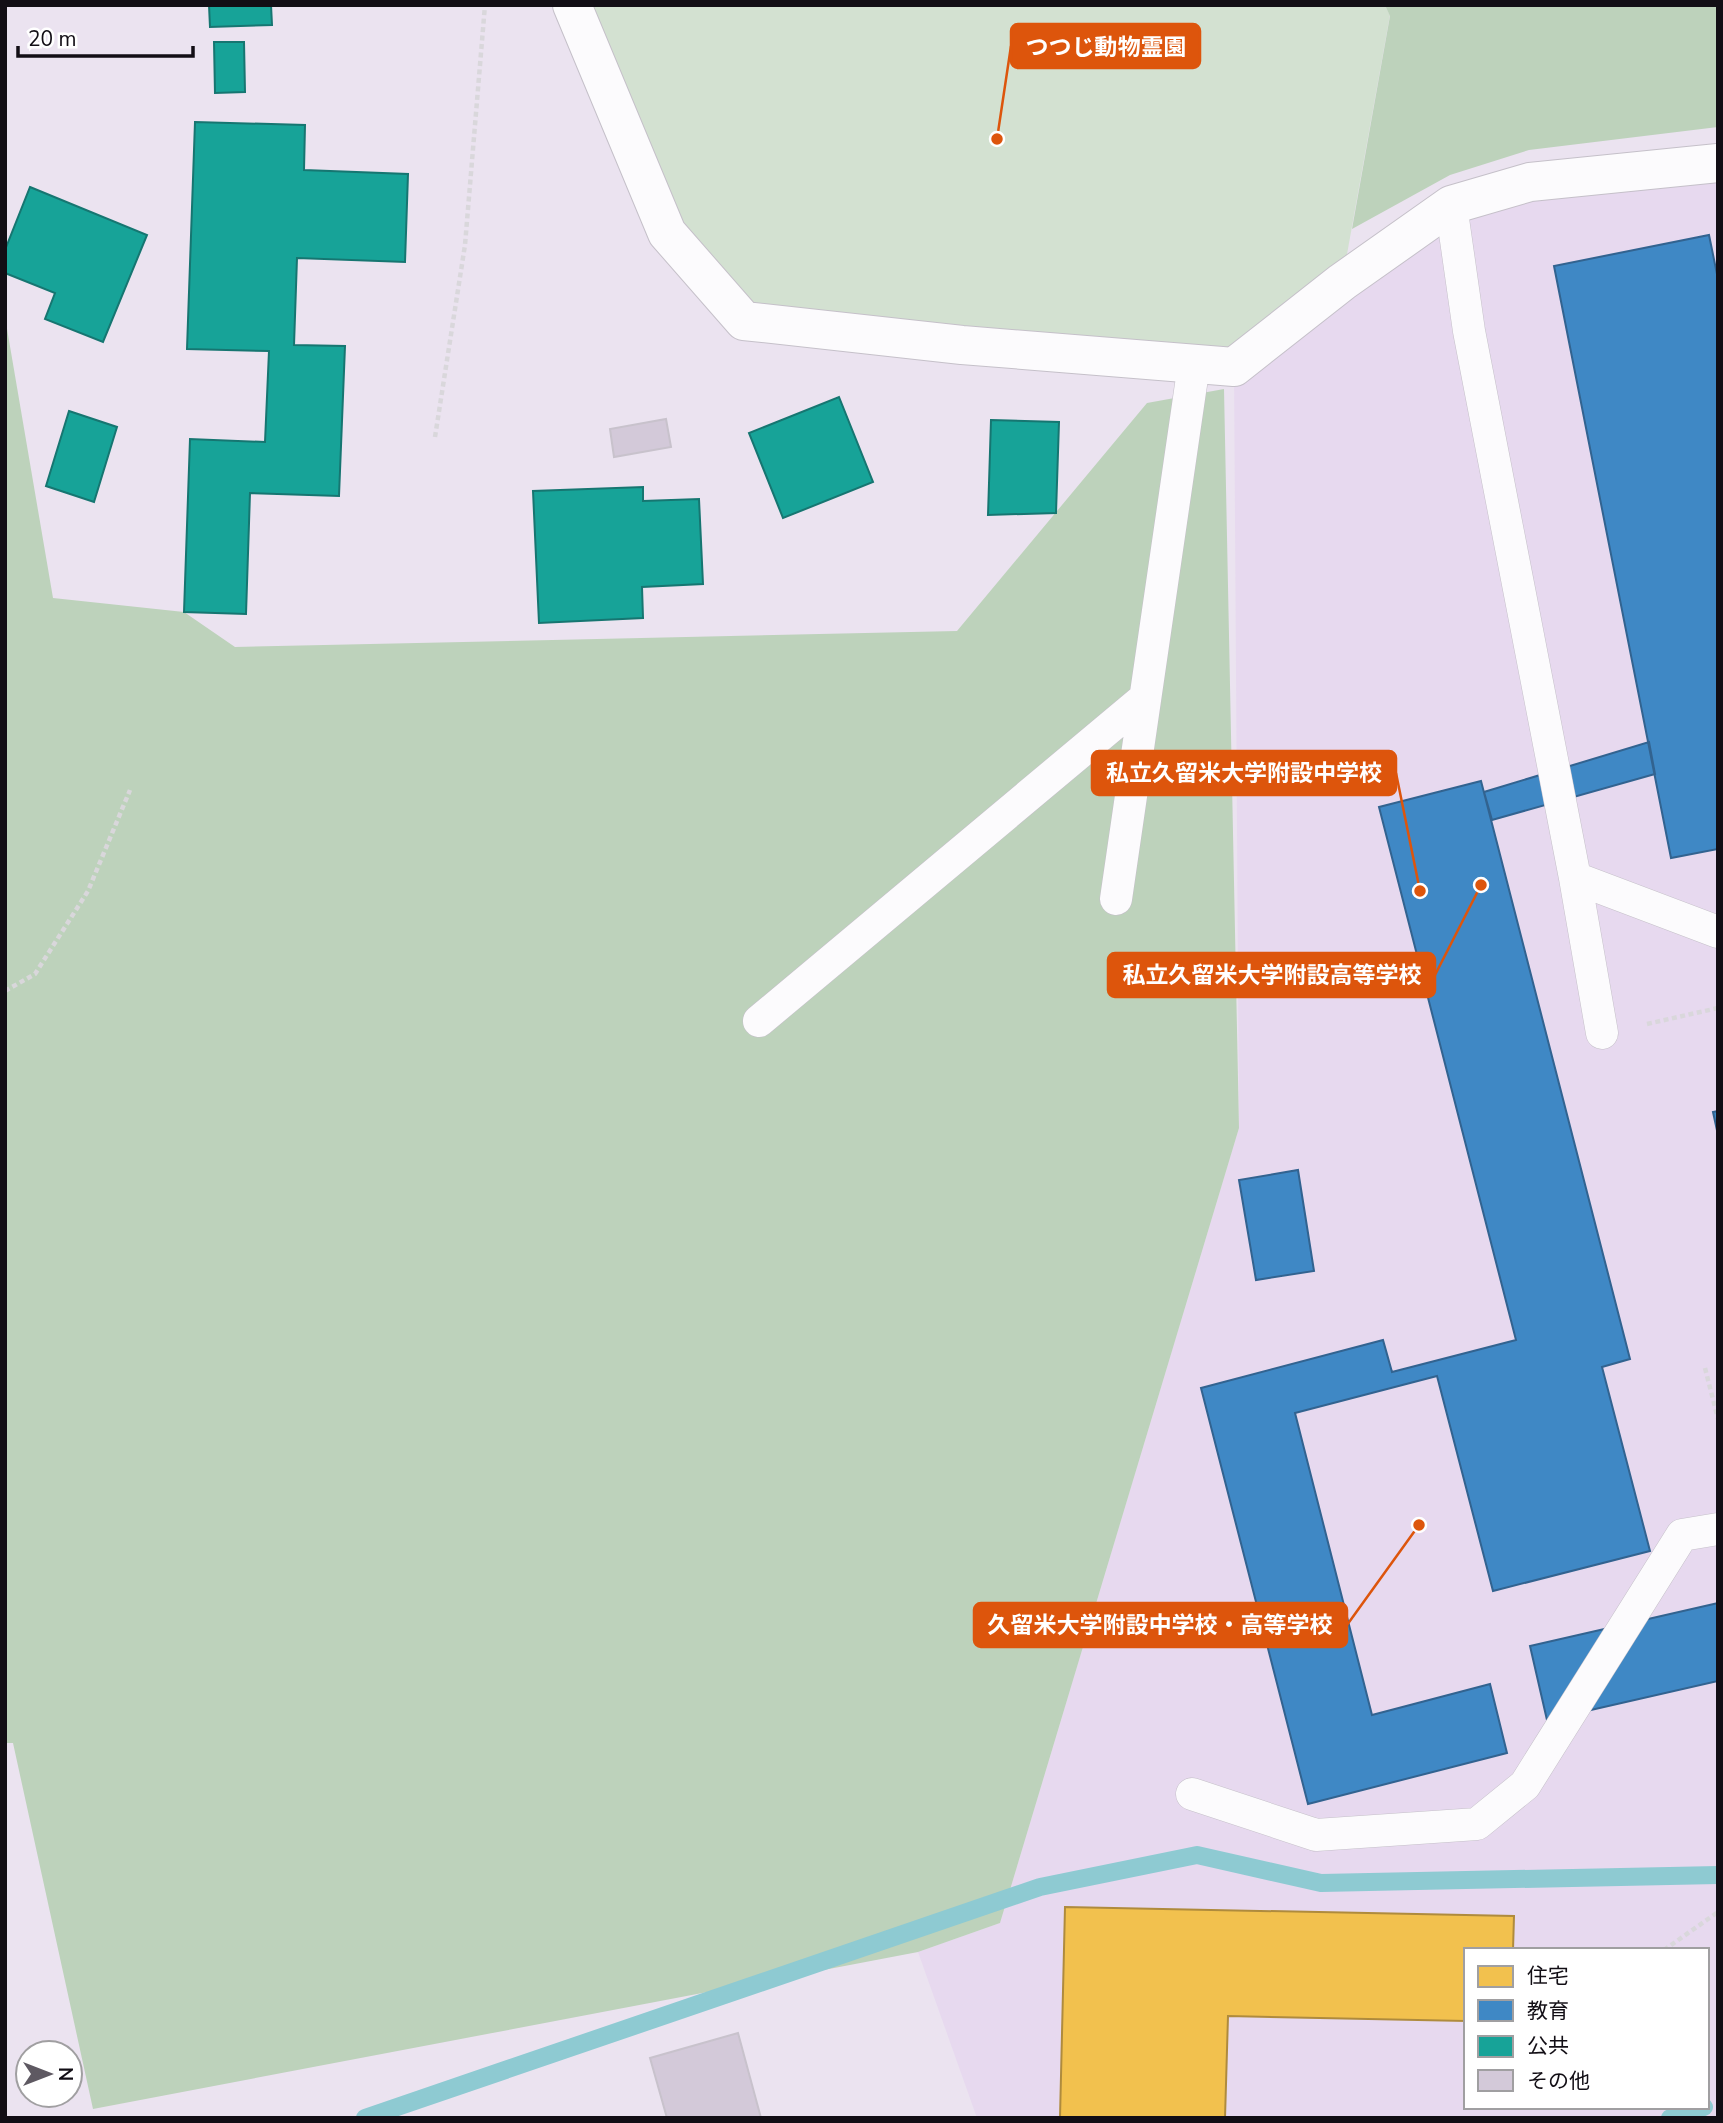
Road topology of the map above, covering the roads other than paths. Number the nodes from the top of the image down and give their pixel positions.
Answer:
1 (572, 5) edge
2 (1718, 163) edge
3 (1451, 205) junction
4 (1194, 364) junction
5 (1145, 698) junction
6 (1575, 878) junction
7 (1116, 899) dead end
8 (1718, 932) edge
9 (759, 1021) dead end
10 (1602, 1033) road end
11 (1718, 1529) edge
12 (1192, 1794) dead end

1 - 4 street
2 - 3 street
3 - 4 street
3 - 6 lane
4 - 5 lane
5 - 7 lane
5 - 9 lane
6 - 8 lane
6 - 10 lane
11 - 12 lane

